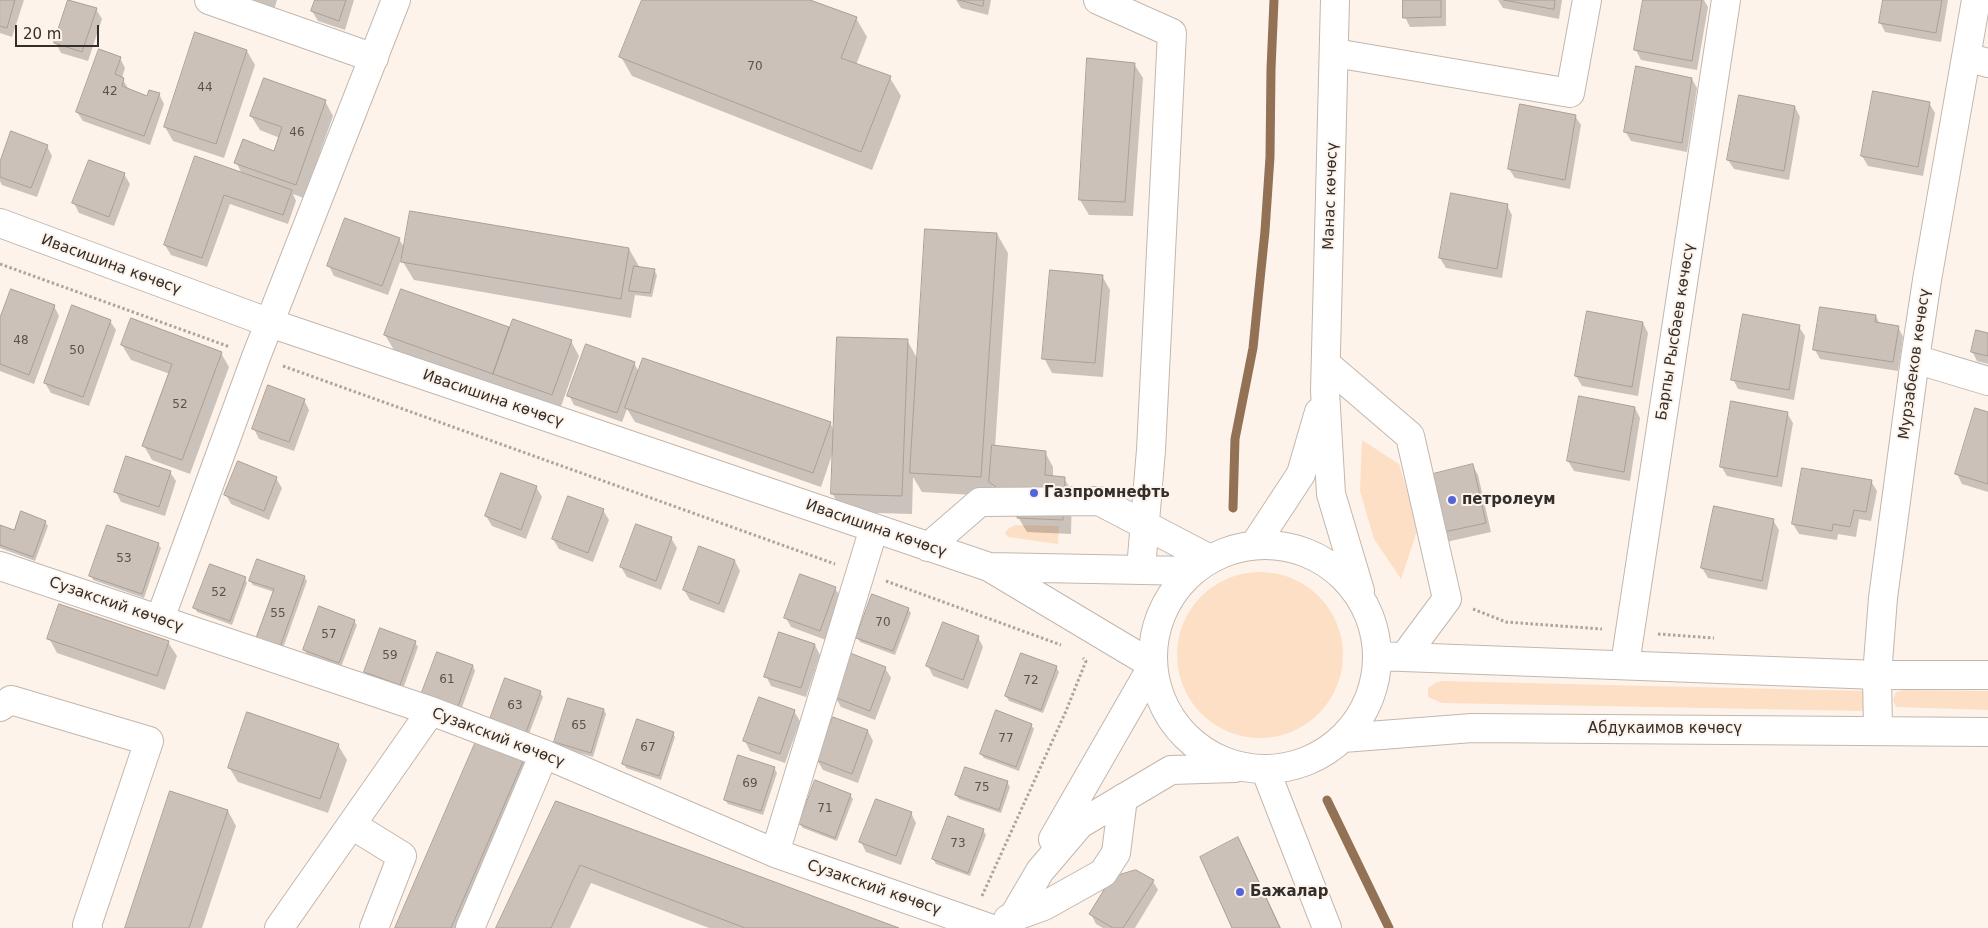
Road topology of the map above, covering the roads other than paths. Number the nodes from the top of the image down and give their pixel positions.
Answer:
1 (209, 0) edge
2 (396, 0) edge
3 (1098, 0) edge
4 (1586, 0) edge
5 (1726, 0) edge
6 (1976, 0) edge
7 (1330, 3) edge
8 (1335, 54) junction
9 (374, 58) junction
10 (1977, 60) edge
11 (0, 224) edge
12 (270, 323) junction
13 (1915, 359) junction
14 (1326, 364) junction
15 (1988, 381) edge
16 (1325, 391) junction
17 (1144, 525) junction
18 (874, 528) junction
19 (1255, 544) junction
20 (928, 547) junction
21 (1201, 565) junction
22 (0, 566) edge
23 (988, 567) junction
24 (1140, 569) junction
25 (1363, 601) junction
26 (160, 619) junction
27 (1391, 657) junction
28 (1625, 664) junction
29 (1153, 665) junction
30 (1877, 675) junction
31 (1988, 675) edge
32 (0, 707) edge
33 (431, 712) junction
34 (1878, 730) junction
35 (1988, 732) edge
36 (1343, 738) junction
37 (544, 754) junction
38 (1255, 768) junction
39 (1123, 798) junction
40 (352, 825) junction
41 (775, 853) junction
42 (998, 924) edge
43 (88, 928) edge
44 (279, 928) edge
45 (374, 928) edge
46 (470, 928) edge
47 (1327, 928) edge

1 - 9 street
2 - 9 street
3 - 17 street
4 - 8 street
5 - 28 street, Барпы Рысбаев көчөсү
6 - 10 street, Мурзабеков көчөсү
7 - 8 street, Манас көчөсү
8 - 14 street, Манас көчөсү
9 - 12 street
10 - 13 street, Мурзабеков көчөсү
11 - 12 street, Ивасишина көчөсү
12 - 18 street, Ивасишина көчөсү
12 - 26 street
13 - 15 street
13 - 30 street, Мурзабеков көчөсү
14 - 16 street, Манас көчөсү
14 - 27 street
16 - 19 street
16 - 25 street
17 - 20 street
17 - 21 street
17 - 24 street
18 - 20 street, Ивасишина көчөсү
18 - 41 street
19 - 21 street
19 - 25 street
20 - 23 street, Ивасишина көчөсү
21 - 24 street
21 - 29 street
22 - 26 street, Сузакский көчөсү
23 - 24 street
23 - 29 street
25 - 27 street
26 - 33 street, Сузакский көчөсү
27 - 28 street
27 - 36 street
28 - 30 street
29 - 38 street
29 - 42 street
30 - 31 street
30 - 34 street, Мурзабеков көчөсү
32 - 43 street
33 - 37 street, Сузакский көчөсү
33 - 40 street
34 - 35 street, Абдукаимов көчөсү
34 - 36 street, Абдукаимов көчөсү
36 - 38 street
37 - 41 street, Сузакский көчөсү
37 - 46 street
38 - 39 street
38 - 47 street
39 - 42 street
39 - 42 street
40 - 44 street
40 - 45 street
41 - 42 street, Сузакский көчөсү

